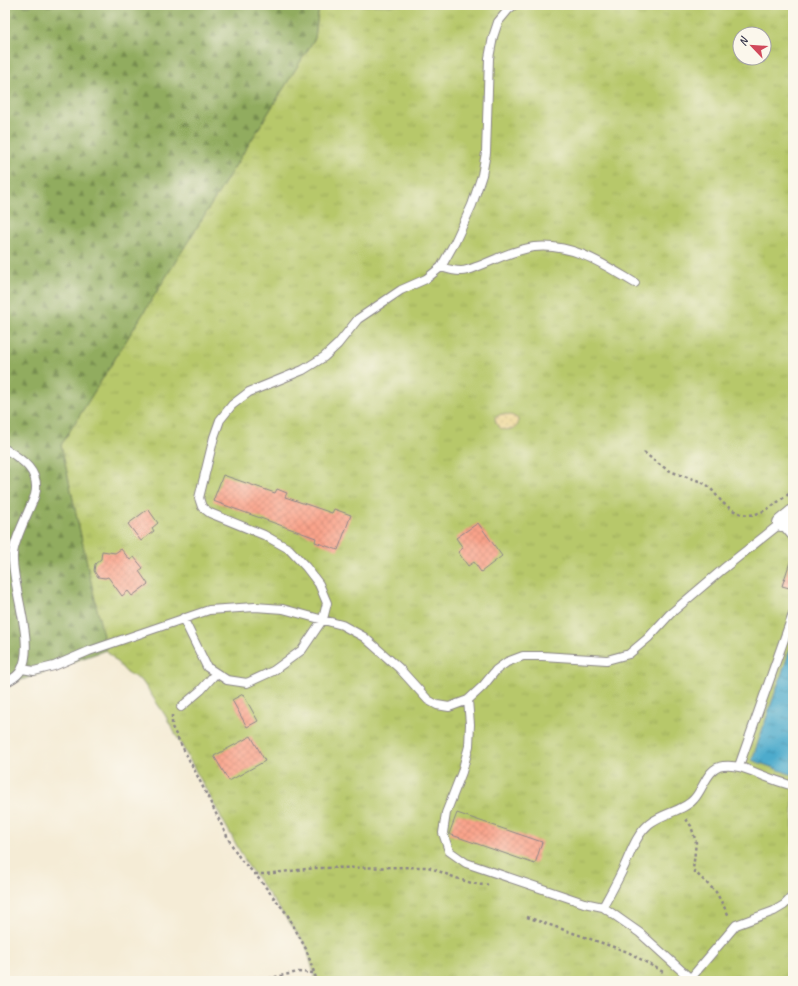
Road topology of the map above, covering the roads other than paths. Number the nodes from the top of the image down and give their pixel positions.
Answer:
1 (514, 5) edge
2 (440, 266) junction
3 (635, 283) dead end
4 (5, 449) edge
5 (787, 518) edge
6 (793, 537) edge
7 (793, 614) edge
8 (183, 618) junction
9 (322, 619) junction
10 (22, 669) junction
11 (216, 673) junction
12 (5, 683) edge
13 (468, 700) junction
14 (181, 707) road end
15 (739, 766) junction
16 (793, 786) edge
17 (793, 894) edge
18 (603, 907) junction
19 (689, 978) edge

1 - 2 lane
2 - 3 lane
2 - 9 lane
4 - 10 lane
5 - 6 lane
5 - 13 lane
7 - 15 lane
8 - 9 lane
8 - 10 lane
8 - 11 lane
9 - 11 lane
9 - 13 lane
10 - 12 lane
11 - 14 lane
13 - 18 lane
15 - 16 lane
15 - 18 lane
17 - 19 lane
18 - 19 lane

